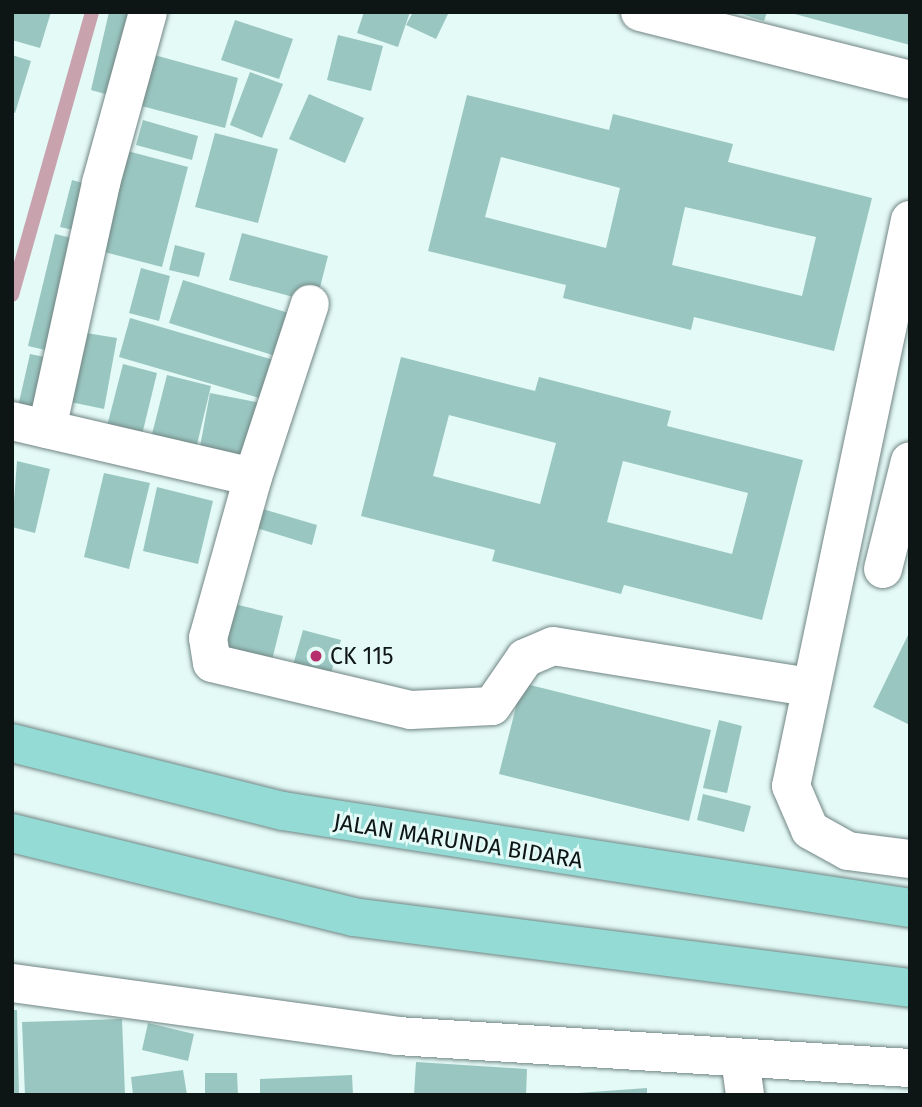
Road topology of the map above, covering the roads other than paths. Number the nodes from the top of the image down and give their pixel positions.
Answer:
1 (148, 12) edge
2 (640, 12) edge
3 (910, 80) edge
4 (910, 219) edge
5 (310, 304) dead end
6 (27, 425) edge
7 (910, 461) edge
8 (253, 477) junction
9 (836, 558) junction
10 (896, 573) edge
11 (810, 687) junction
12 (12, 743) edge
13 (12, 833) edge
14 (910, 859) edge
15 (910, 908) edge
16 (12, 983) edge
17 (910, 988) edge
18 (910, 1068) edge
19 (743, 1077) edge

1 - 6 street
2 - 3 street
4 - 9 street
5 - 8 street
6 - 8 street
7 - 10 street
8 - 11 street
9 - 10 street
9 - 11 street
11 - 14 street
12 - 15 main road, JALAN MARUNDA BIDARA
13 - 17 main road
16 - 19 street
18 - 19 street

